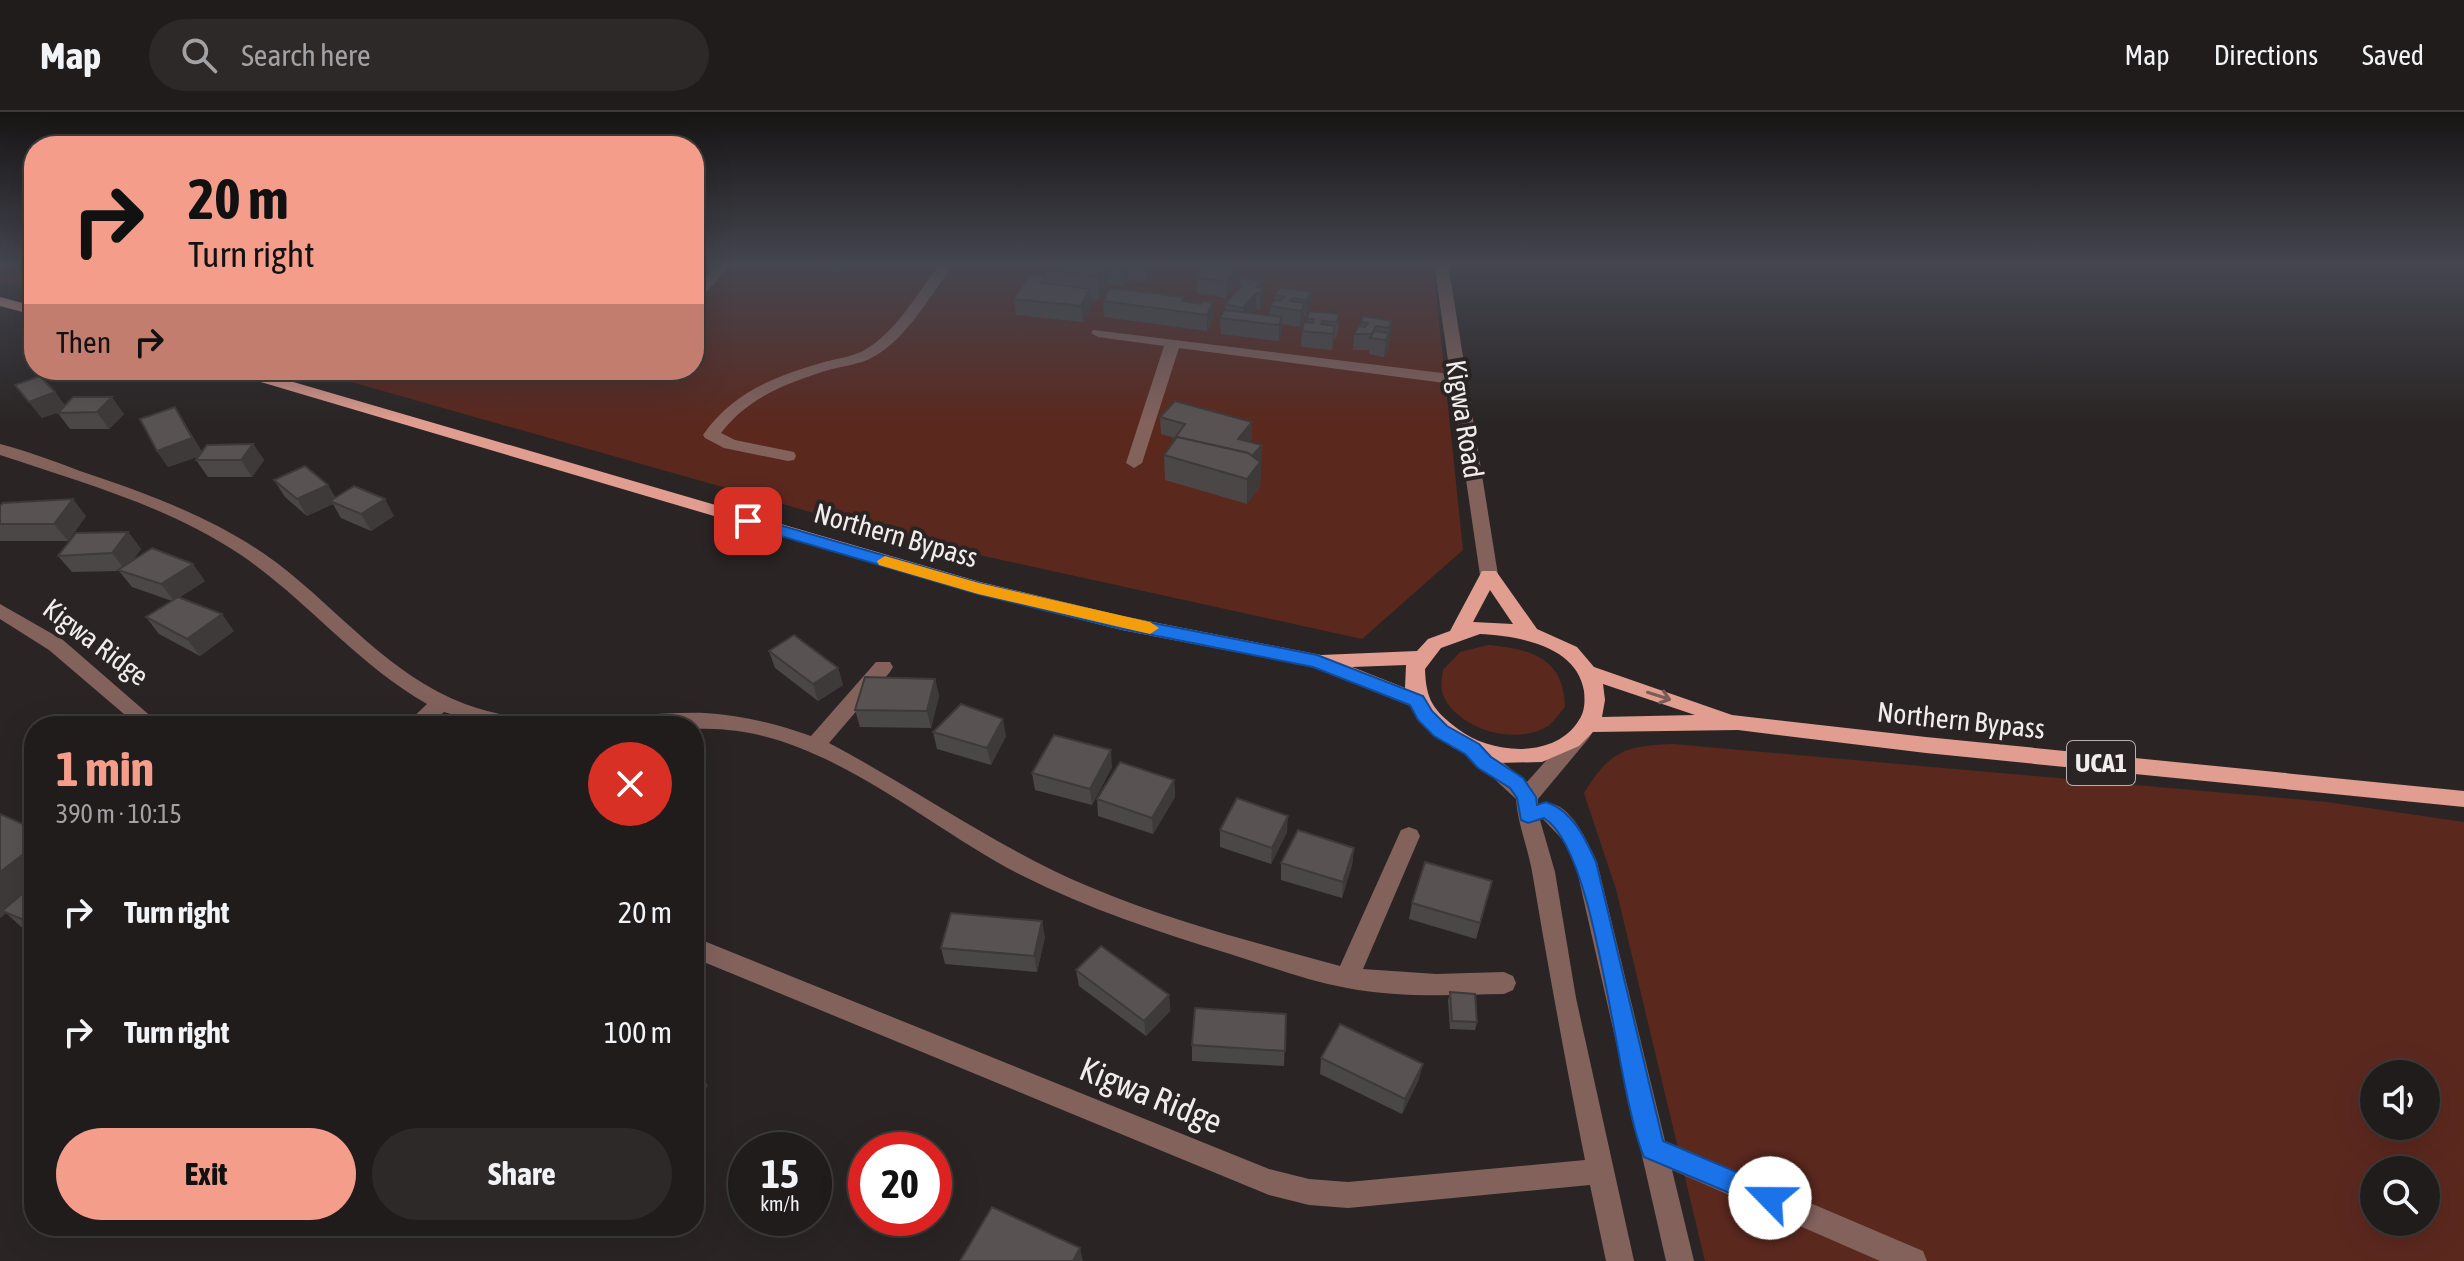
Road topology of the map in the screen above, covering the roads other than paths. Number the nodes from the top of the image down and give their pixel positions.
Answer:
1 (909, 317) edge
2 (1449, 317) edge
3 (1098, 333) dead end
4 (1173, 342) junction
5 (269, 380) edge
6 (1458, 380) junction
7 (0, 449) edge
8 (788, 456) dead end
9 (1134, 463) dead end
10 (1489, 575) junction
11 (0, 610) edge
12 (1459, 631) junction
13 (1529, 632) junction
14 (1420, 658) junction
15 (1317, 661) junction
16 (883, 667) dead end
17 (1585, 671) junction
18 (1417, 701) junction
19 (441, 703) junction
20 (140, 716) edge
21 (426, 716) edge
22 (486, 716) edge
23 (704, 721) edge
24 (1738, 722) junction
25 (1584, 729) junction
26 (815, 745) junction
27 (1472, 749) junction
28 (2464, 799) edge
29 (1527, 806) junction
30 (1409, 836) dead end
31 (704, 951) edge
32 (1347, 978) junction
33 (1504, 983) dead end
34 (1653, 1149) junction
35 (1603, 1171) junction
36 (1620, 1261) edge
37 (1680, 1261) edge
38 (1913, 1261) edge

1 - 8 street
2 - 6 street, Kigwa Road
3 - 4 street
4 - 6 street
4 - 9 street
5 - 15 main road, Northern Bypass
6 - 10 street, Kigwa Road
7 - 19 street
10 - 12 main road
10 - 13 main road
11 - 20 street, Kigwa Ridge
12 - 13 main road
12 - 14 main road
13 - 17 main road
14 - 15 main road
14 - 18 main road
15 - 18 main road
16 - 26 street
17 -> 24 main road, UCA1
17 - 25 main road
18 - 27 main road
19 - 21 street
19 - 22 street
23 - 26 street
24 - 25 main road, UCA1
24 - 28 main road, Northern Bypass / UCA1
25 - 27 main road
25 - 29 street
26 - 32 street
27 - 29 street
29 - 34 street
29 - 35 street
30 - 32 street
31 - 35 street, Kigwa Ridge
32 - 33 street
34 - 37 street
34 - 38 street
35 - 36 street

